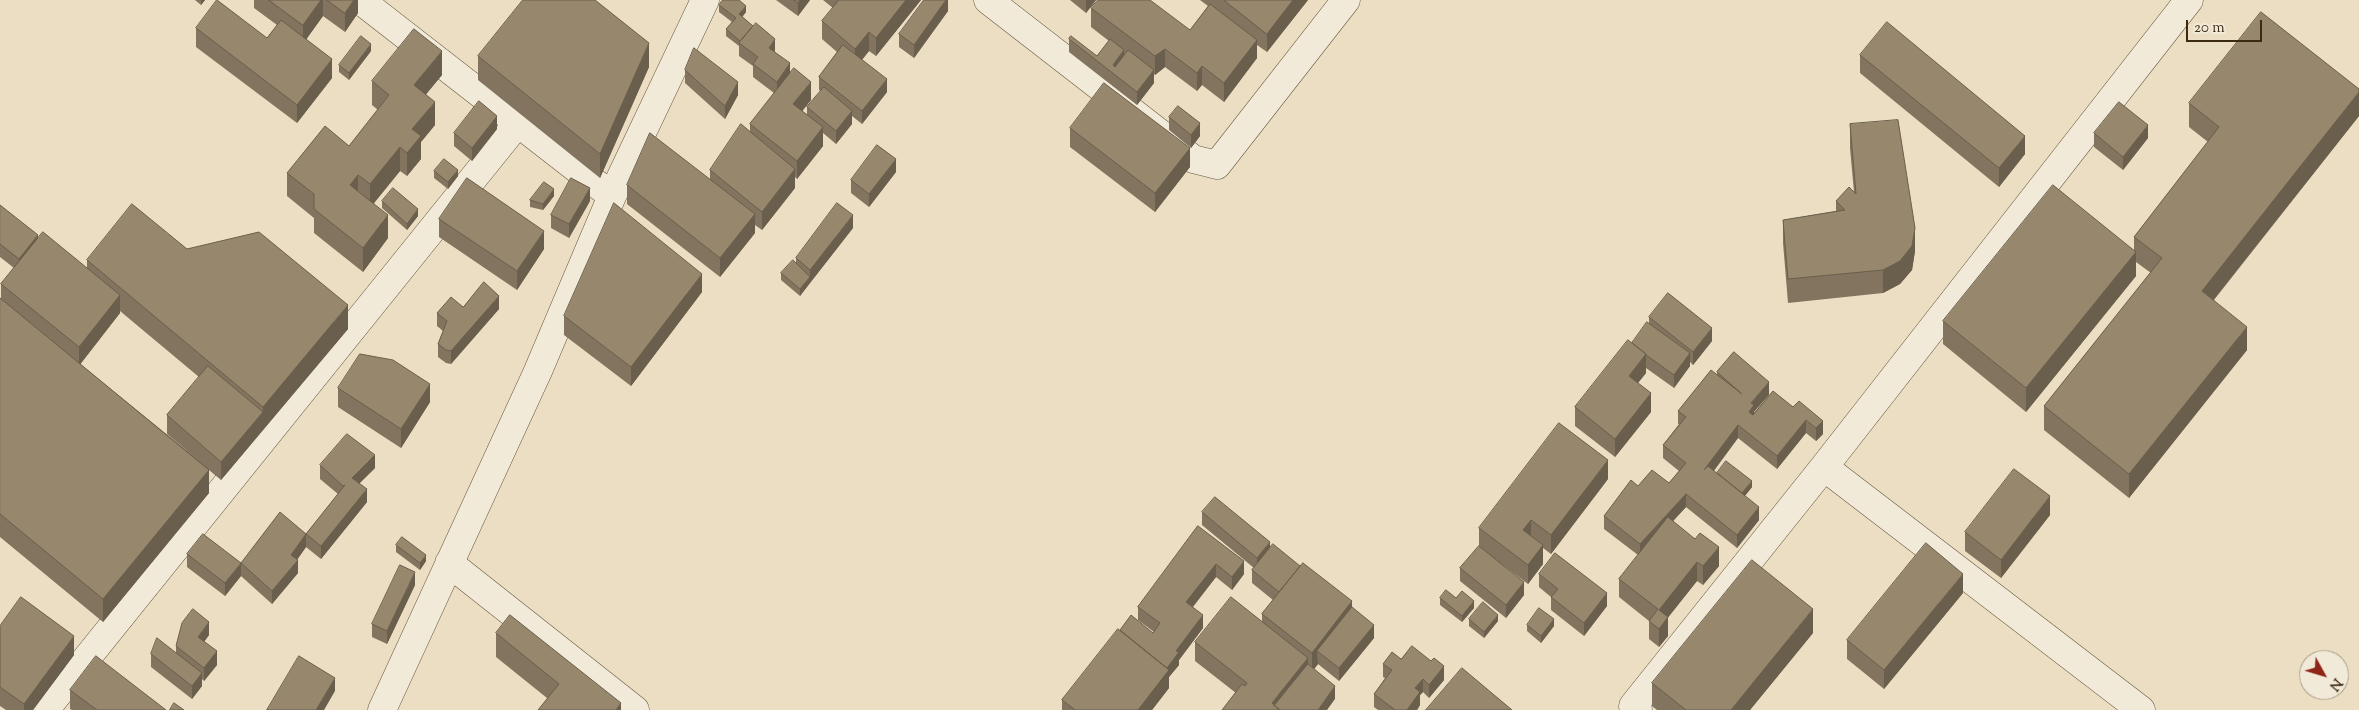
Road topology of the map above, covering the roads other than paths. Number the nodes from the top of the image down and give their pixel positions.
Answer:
1 (360, 0) edge
2 (705, 0) edge
3 (988, 0) edge
4 (1346, 0) edge
5 (2189, 0) edge
6 (517, 124) junction
7 (612, 196) junction
8 (1824, 467) junction
9 (199, 471) edge
10 (222, 489) junction
11 (449, 563) junction
12 (45, 710) edge
13 (382, 710) edge
14 (635, 710) edge
15 (1638, 710) edge
16 (2141, 710) edge

1 - 6 street
2 - 7 street
3 - 4 street
5 - 8 street
6 - 7 street
6 - 10 street
7 - 11 street
8 - 15 street
8 - 16 street
9 - 10 street
10 - 12 street
11 - 13 street
11 - 14 street

